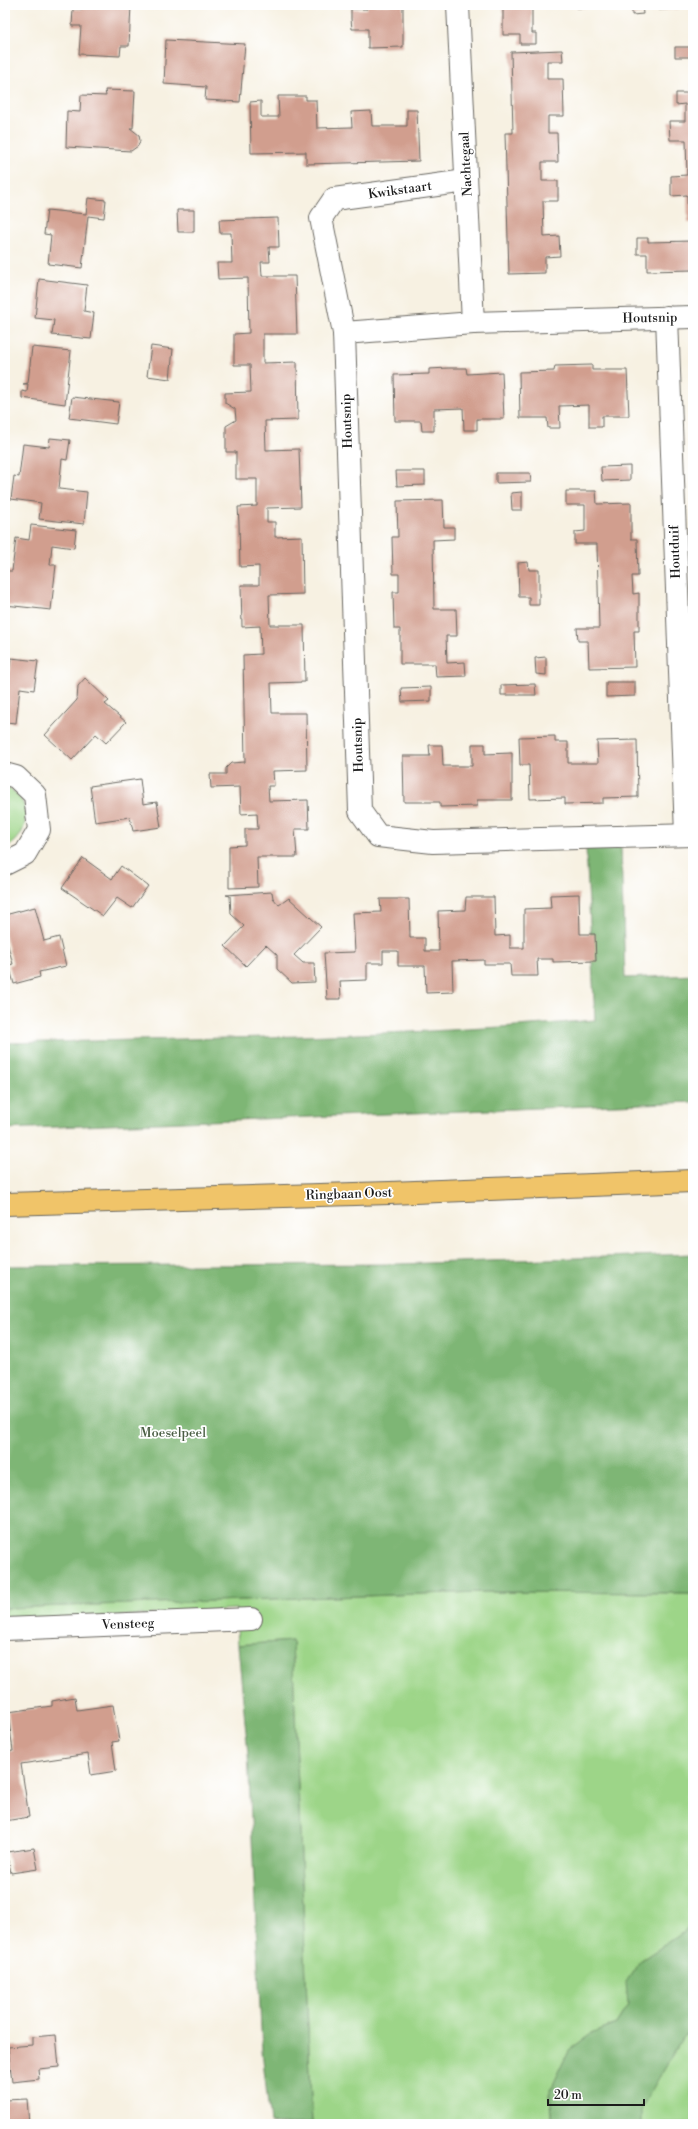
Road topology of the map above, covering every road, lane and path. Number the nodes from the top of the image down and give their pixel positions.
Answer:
1 (458, 5) edge
2 (466, 181) junction
3 (334, 199) joint
4 (667, 317) junction
5 (693, 317) edge
6 (473, 323) junction
7 (344, 333) junction
8 (5, 774) edge
9 (690, 835) edge
10 (5, 864) edge
11 (693, 1180) edge
12 (5, 1204) edge
13 (252, 1619) dead end
14 (5, 1629) edge

1 - 2 street, Nachtegaal
2 - 3 street, Kwikstaart
2 - 6 street, Nachtegaal
3 - 7 street, Houtsnip
4 - 5 street, Houtsnip
4 - 6 street, Houtsnip
4 - 9 street, Houtduif
6 - 7 street, Houtsnip
7 - 9 street, Houtsnip
8 - 10 street
11 - 12 main road, Ringbaan Oost
13 - 14 street, Vensteeg

